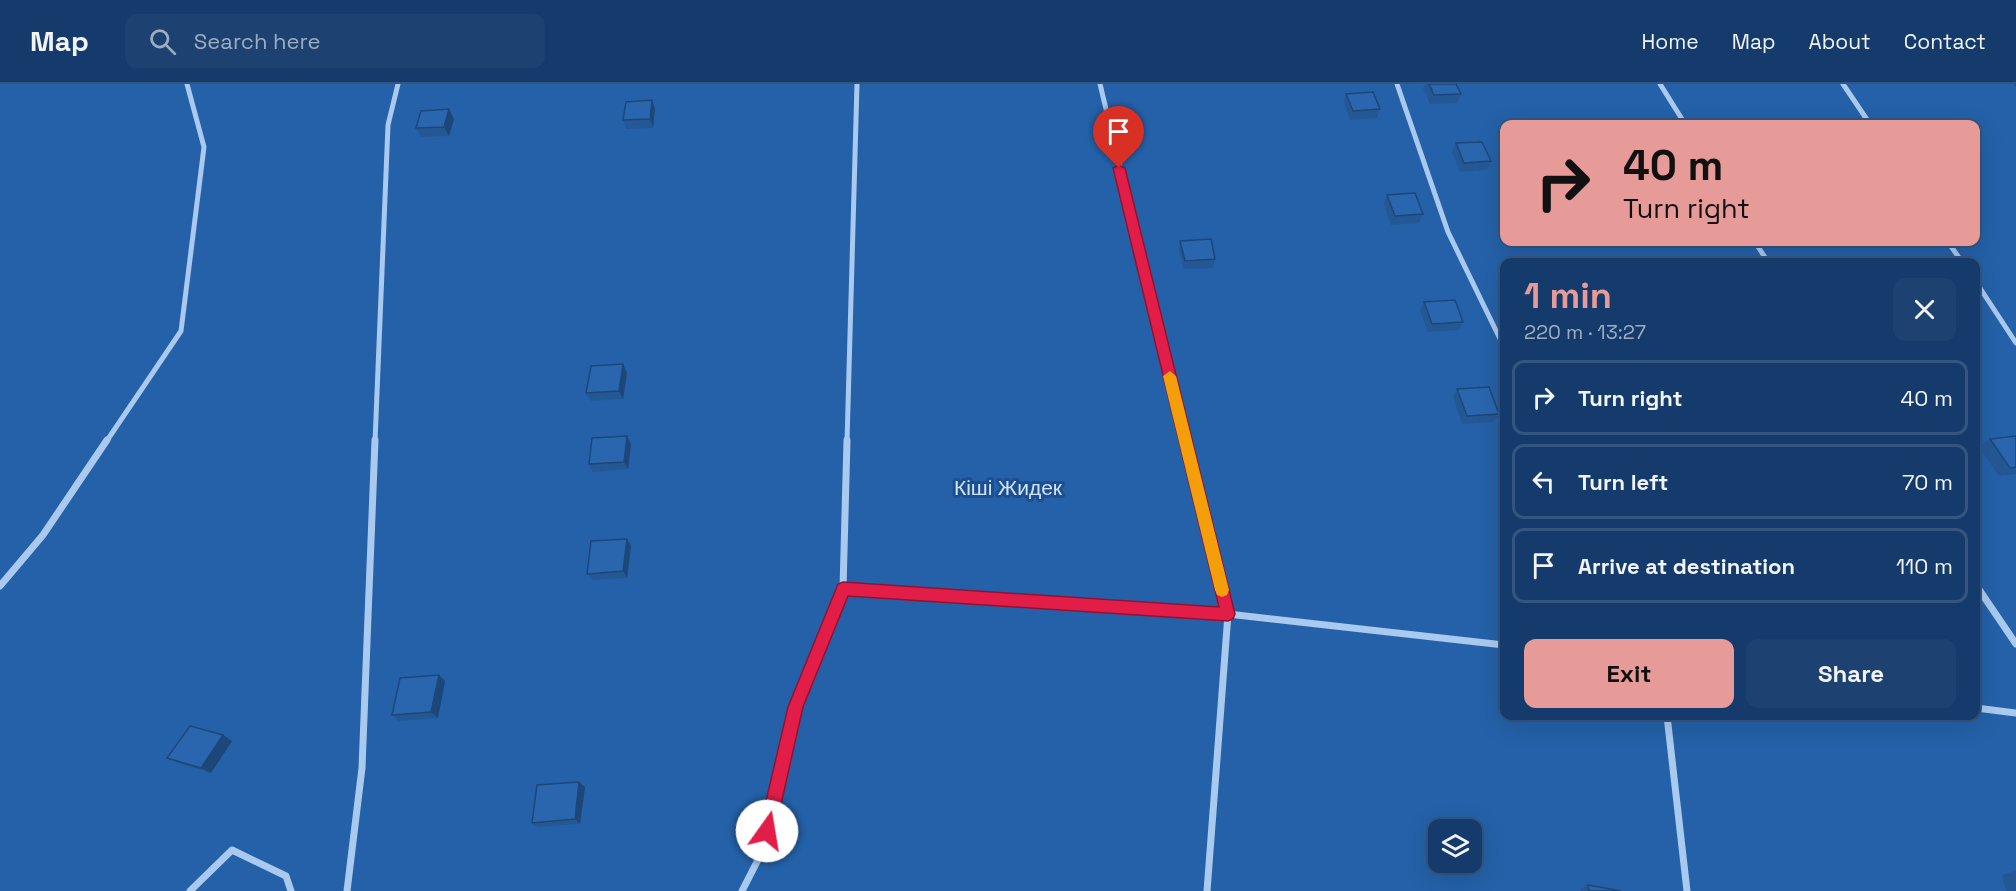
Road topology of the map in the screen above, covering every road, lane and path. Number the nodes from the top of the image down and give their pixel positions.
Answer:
1 (194, 84) edge
2 (398, 84) edge
3 (856, 84) edge
4 (1100, 84) edge
5 (1397, 84) edge
6 (1660, 84) edge
7 (1843, 84) edge
8 (188, 87) edge
9 (1682, 120) edge
10 (1867, 120) edge
11 (1980, 288) edge
12 (1500, 338) edge
13 (2016, 343) edge
14 (0, 586) edge
15 (843, 589) junction
16 (1980, 591) edge
17 (1228, 614) junction
18 (2016, 644) edge
19 (1500, 645) edge
20 (1980, 708) edge
21 (2016, 713) edge
22 (1667, 720) edge
23 (190, 891) edge
24 (291, 891) edge
25 (347, 891) edge
26 (742, 891) edge
27 (1208, 891) edge
28 (1687, 891) edge

1 - 8 street
2 - 25 street
3 - 15 street
4 - 17 street
5 - 12 street
6 - 9 street
7 - 10 street
8 - 14 street
11 - 13 street
15 - 17 street
15 - 26 street
16 - 18 street
17 - 19 street
17 - 27 street
20 - 21 street
22 - 28 street
23 - 24 street

